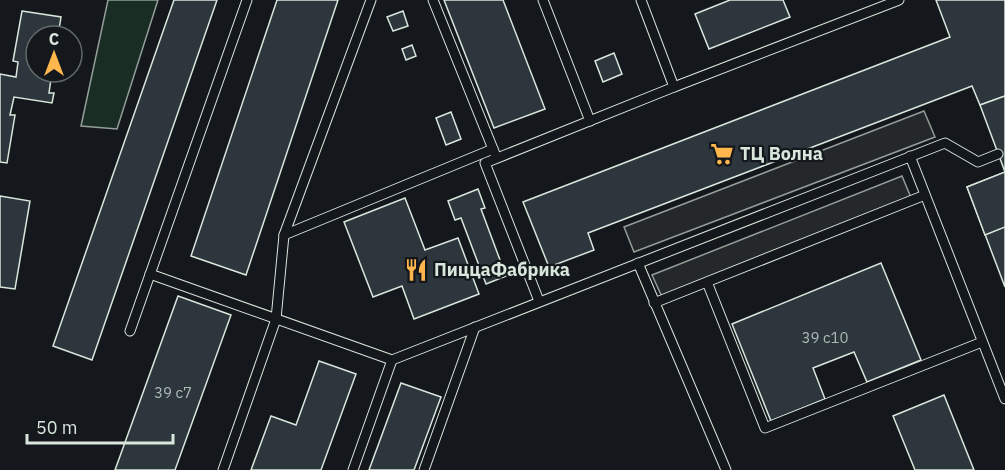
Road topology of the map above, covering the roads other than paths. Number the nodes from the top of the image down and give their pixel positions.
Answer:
1 (247, 0) edge
2 (371, 0) edge
3 (433, 0) edge
4 (543, 0) edge
5 (641, 0) edge
6 (899, 0) edge
7 (674, 87) junction
8 (590, 121) junction
9 (495, 154) junction
10 (998, 154) dead end
11 (910, 156) junction
12 (925, 195) junction
13 (284, 235) junction
14 (638, 263) junction
15 (150, 274) junction
16 (707, 282) junction
17 (539, 302) junction
18 (654, 303) junction
19 (276, 319) junction
20 (475, 327) junction
21 (130, 331) dead end
22 (982, 342) junction
23 (392, 360) junction
24 (1005, 399) edge
25 (223, 470) edge
26 (353, 470) edge
27 (424, 470) edge
28 (726, 470) edge

1 - 15 lane
2 - 13 lane
3 - 9 lane
4 - 8 lane
5 - 7 lane
6 - 7 lane
7 - 8 lane
8 - 9 lane
9 - 13 lane
9 - 17 lane
10 - 11 lane
11 - 12 lane
11 - 14 lane
12 - 16 lane
12 - 22 lane
13 - 19 lane
14 - 17 lane
14 - 18 lane
15 - 19 lane
15 - 21 lane
16 - 18 lane
16 - 22 lane
17 - 20 lane
18 - 28 lane
19 - 23 lane
19 - 25 lane
20 - 23 lane
20 - 27 lane
22 - 24 lane
23 - 26 lane

